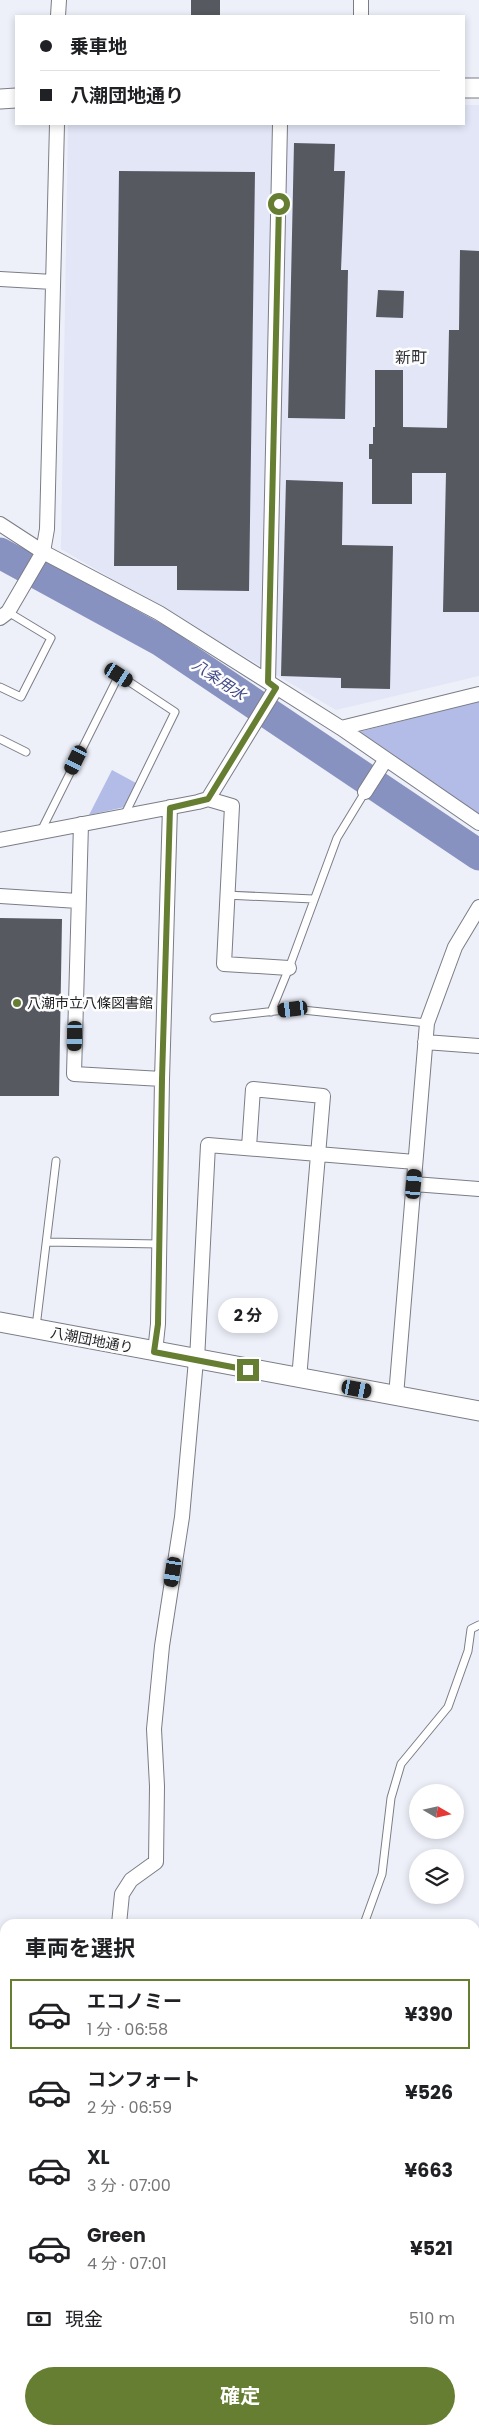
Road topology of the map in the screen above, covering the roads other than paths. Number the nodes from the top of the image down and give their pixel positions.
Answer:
1 (59, 0) edge
2 (361, 0) edge
3 (58, 15) edge
4 (361, 15) edge
5 (465, 88) edge
6 (479, 88) edge
7 (15, 98) edge
8 (0, 99) edge
9 (57, 125) edge
10 (280, 125) edge
11 (0, 279) edge
12 (53, 282) junction
13 (0, 524) edge
14 (43, 552) junction
15 (4, 615) edge
16 (0, 687) edge
17 (272, 689) junction
18 (479, 694) edge
19 (341, 728) junction
20 (0, 739) edge
21 (26, 752) dead end
22 (382, 764) junction
23 (365, 792) joint
24 (208, 799) junction
25 (170, 808) junction
26 (124, 816) junction
27 (479, 823) edge
28 (81, 824) junction
29 (42, 831) junction
30 (0, 840) edge
31 (226, 895) junction
32 (0, 896) edge
33 (313, 899) junction
34 (78, 901) junction
35 (479, 907) edge
36 (289, 968) junction
37 (270, 1012) junction
38 (214, 1018) dead end
39 (427, 1023) junction
40 (425, 1042) junction
41 (479, 1046) edge
42 (162, 1079) junction
43 (249, 1147) junction
44 (319, 1155) junction
45 (56, 1161) dead end
46 (415, 1162) junction
47 (414, 1184) junction
48 (479, 1189) edge
49 (47, 1242) junction
50 (159, 1244) junction
51 (0, 1322) edge
52 (36, 1329) junction
53 (154, 1352) junction
54 (197, 1360) junction
55 (300, 1379) junction
56 (396, 1396) junction
57 (479, 1411) edge
58 (479, 1625) edge
59 (119, 1919) edge
60 (366, 1919) edge

1 - 3 street
2 - 4 street
5 - 6 street
7 - 8 street
9 - 12 street
10 - 17 street
11 - 12 street
12 - 14 street
13 - 14 street
14 - 15 street
14 - 17 street
15 - 16 lane
17 - 19 street
17 - 24 street
18 - 19 street
19 - 22 street
20 - 21 lane
22 - 23 street
22 - 27 street
23 - 33 lane
24 - 25 street
24 - 31 street
25 - 26 street
25 - 42 street
26 - 28 street
26 - 29 lane
28 - 29 street
28 - 34 street
29 - 30 street
31 - 33 lane
31 - 36 street
32 - 34 street
33 - 36 lane
34 - 42 street
35 - 39 street
36 - 37 lane
37 - 38 lane
37 - 39 lane
39 - 40 street
40 - 41 street
40 - 46 street
42 - 50 street
43 - 44 street
43 - 44 street
43 - 54 street
44 - 46 street
44 - 55 street
45 - 49 lane
46 - 47 street
47 - 48 street
47 - 56 street
49 - 50 lane
49 - 52 lane
50 - 53 street
51 - 52 street, 八潮団地通り
52 - 53 street, 八潮団地通り
53 - 54 street, 八潮団地通り
54 - 55 street, 八潮団地通り
54 - 59 street
55 - 56 street, 八潮団地通り
56 - 57 street, 八潮団地通り
58 - 60 lane

